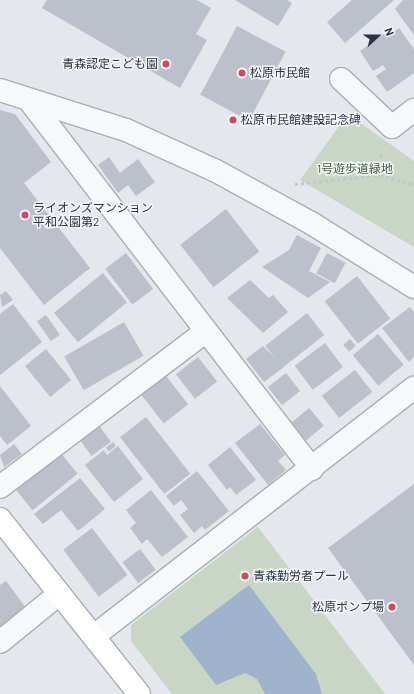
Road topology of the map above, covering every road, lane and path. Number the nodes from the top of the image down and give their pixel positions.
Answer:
1 (341, 79) dead end
2 (0, 90) edge
3 (29, 100) junction
4 (414, 110) edge
5 (292, 184) dead end
6 (414, 185) edge
7 (414, 287) edge
8 (206, 332) junction
9 (414, 388) edge
10 (312, 469) junction
11 (0, 488) edge
12 (0, 519) edge
13 (59, 594) junction
14 (94, 636) junction
15 (0, 642) edge
16 (139, 694) edge

1 - 4 street
2 - 3 street
3 - 7 street
3 - 8 street
5 - 6 path
8 - 10 street
8 - 11 street
9 - 10 street
10 - 14 street
12 - 13 street
13 - 14 street
13 - 15 street
14 - 16 street

